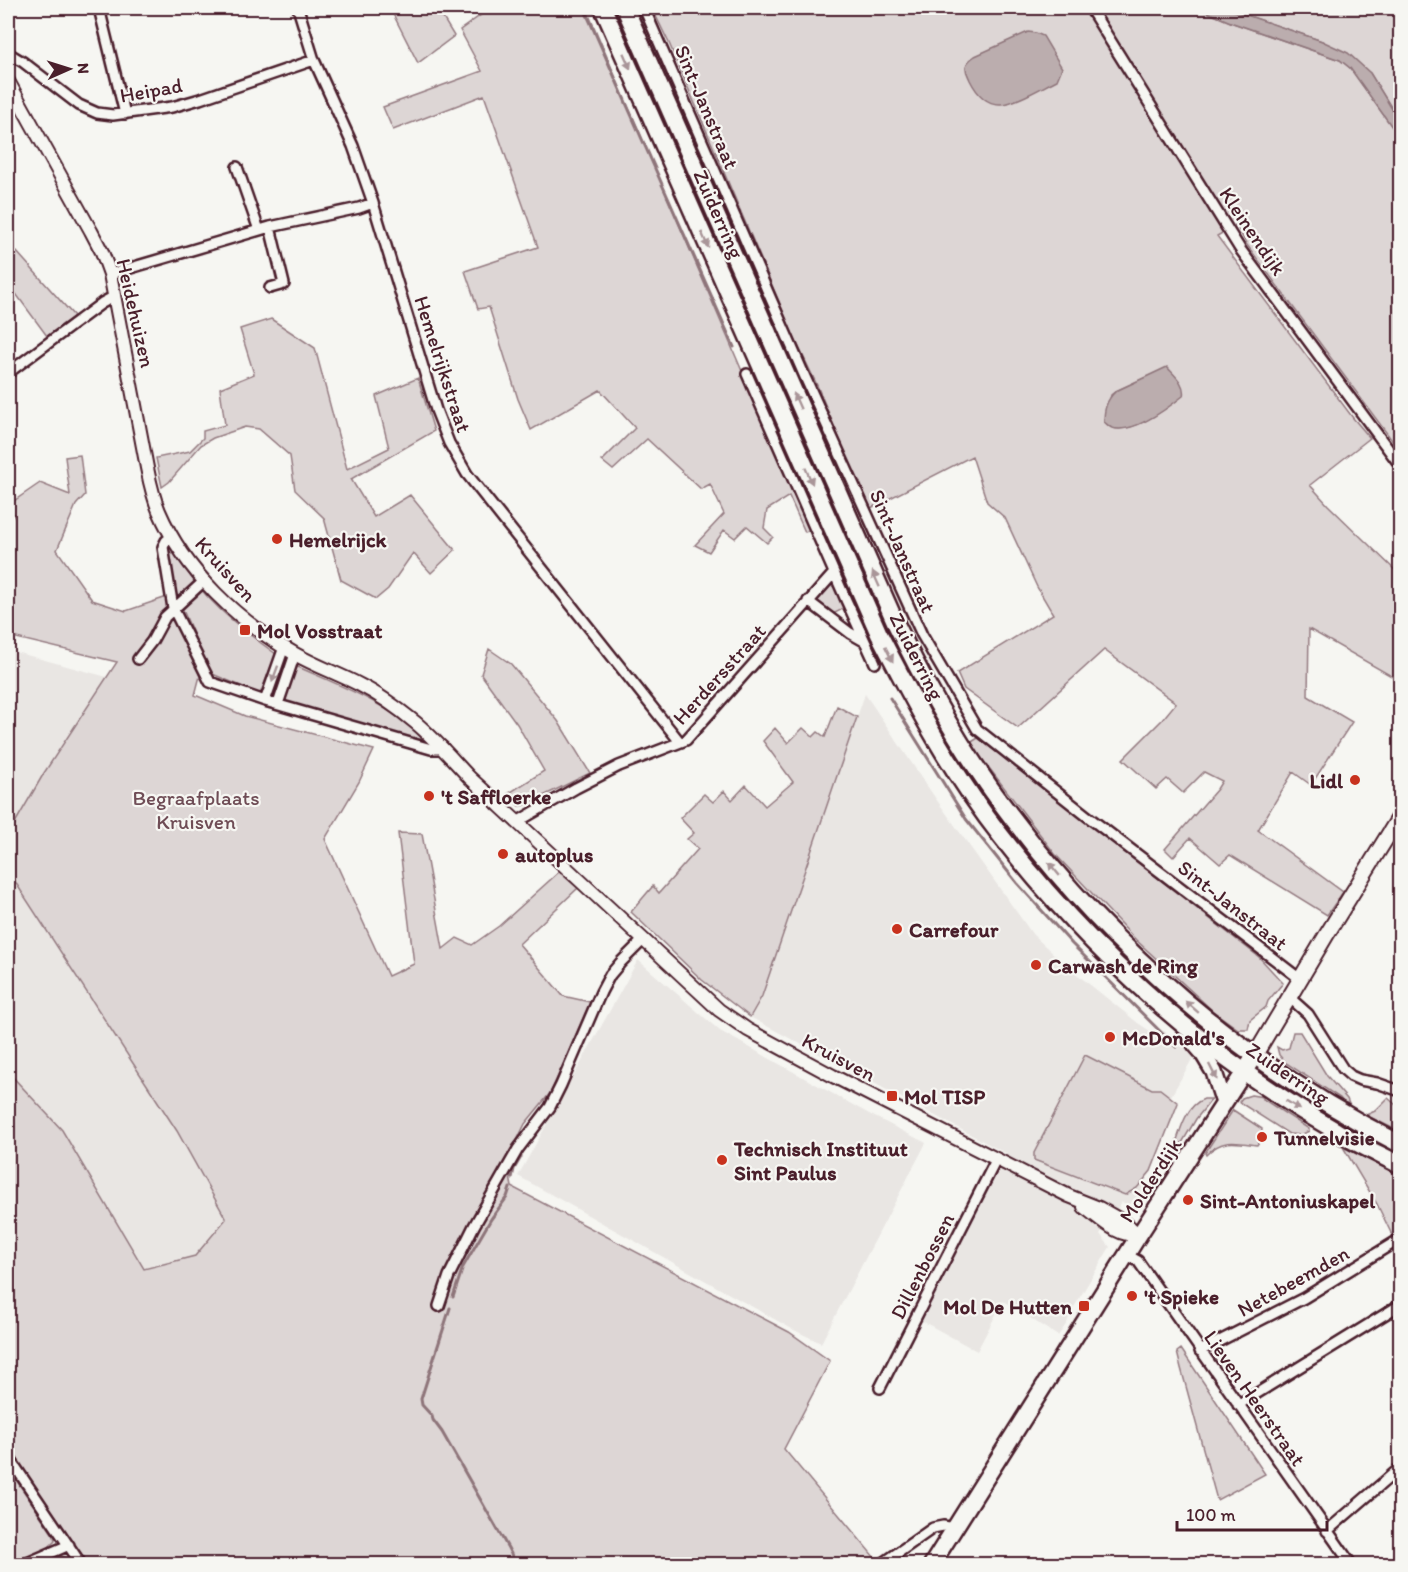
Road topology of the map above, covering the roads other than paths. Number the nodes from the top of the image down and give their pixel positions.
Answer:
1 (99, 8) edge
2 (298, 8) edge
3 (603, 8) edge
4 (625, 8) edge
5 (645, 8) edge
6 (1090, 8) edge
7 (8, 53) edge
8 (314, 60) junction
9 (8, 81) edge
10 (124, 114) junction
11 (237, 167) dead end
12 (373, 202) junction
13 (270, 227) junction
14 (259, 230) junction
15 (110, 274) junction
16 (270, 288) dead end
17 (116, 296) junction
18 (8, 373) edge
19 (747, 375) dead end
20 (1401, 465) edge
21 (172, 536) junction
22 (834, 573) junction
23 (204, 581) junction
24 (808, 601) junction
25 (173, 608) junction
26 (864, 641) junction
27 (284, 648) junction
28 (296, 654) junction
29 (138, 659) dead end
30 (875, 663) dead end
31 (265, 701) junction
32 (278, 704) junction
33 (680, 742) junction
34 (443, 747) junction
35 (1401, 816) edge
36 (517, 822) junction
37 (643, 940) junction
38 (1300, 979) junction
39 (1289, 997) junction
40 (1194, 1034) junction
41 (1255, 1055) junction
42 (1244, 1072) junction
43 (1401, 1091) edge
44 (1224, 1103) junction
45 (1401, 1144) edge
46 (996, 1160) junction
47 (1401, 1165) edge
48 (1139, 1235) junction
49 (1401, 1239) edge
50 (1127, 1255) junction
51 (1401, 1305) edge
52 (439, 1306) dead end
53 (1200, 1351) junction
54 (879, 1388) dead end
55 (1238, 1405) junction
56 (8, 1456) edge
57 (1401, 1468) edge
58 (955, 1528) junction
59 (1326, 1531) junction
60 (69, 1545) junction
61 (25, 1564) edge
62 (81, 1564) edge
63 (882, 1564) edge
64 (932, 1564) edge
65 (1351, 1564) edge

1 - 10 street
2 - 8 street, Hemelrijkstraat
3 -> 40 highway, Zuiderring
41 -> 4 highway, Zuiderring
5 - 38 street, Sint-Janstraat
6 - 20 street, Kleinendijk
7 - 10 street, Heipad
8 - 10 street, Heipad
8 - 12 street, Hemelrijkstraat
9 - 15 street, Heidehuizen
11 - 14 street
12 - 13 street
12 - 33 street, Hemelrijkstraat
13 - 14 street
13 - 16 street
14 - 15 street
15 - 17 street, Heidehuizen
17 - 18 street
17 - 21 street, Heidehuizen
19 - 22 street
21 - 23 street, Kruisven
21 - 25 street, Kruisven
22 - 24 street, Herdersstraat
22 - 26 street
23 - 25 street
23 - 27 street, Kruisven
24 - 26 street
24 - 33 street, Herdersstraat
25 - 29 street
25 - 31 street, Kruisven
26 - 30 street
27 - 28 street, Kruisven
27 -> 31 street
28 - 32 street
28 - 34 street, Kruisven
31 - 32 street, Kruisven
32 - 34 street, Kruisven
33 - 36 street, Herdersstraat
34 - 36 street, Kruisven
35 - 38 main road, Molderdijk
36 - 37 street, Kruisven
37 - 46 street, Kruisven
37 - 52 street
38 - 39 main road, Molderdijk
39 - 41 main road, Molderdijk
39 - 43 street
40 - 42 highway, Zuiderring
40 -> 44 main road
41 - 42 main road, Molderdijk
41 - 45 highway, Zuiderring
42 - 44 main road, Molderdijk
42 -> 47 highway, Zuiderring
44 - 48 main road, Molderdijk
46 - 48 street, Kruisven
46 - 54 street, Dillenbossen
48 - 50 main road, Molderdijk
49 - 53 street, Netebeemden
50 - 53 street, Lieven Heerstraat
50 - 58 main road, Molderdijk
51 - 55 street
53 - 55 street, Lieven Heerstraat
55 - 59 street, Lieven Heerstraat
56 - 60 street
57 - 59 street
58 - 63 street
58 - 64 main road, Molderdijk
59 - 65 street, Lieven Heerstraat
60 - 61 street
60 - 62 street

